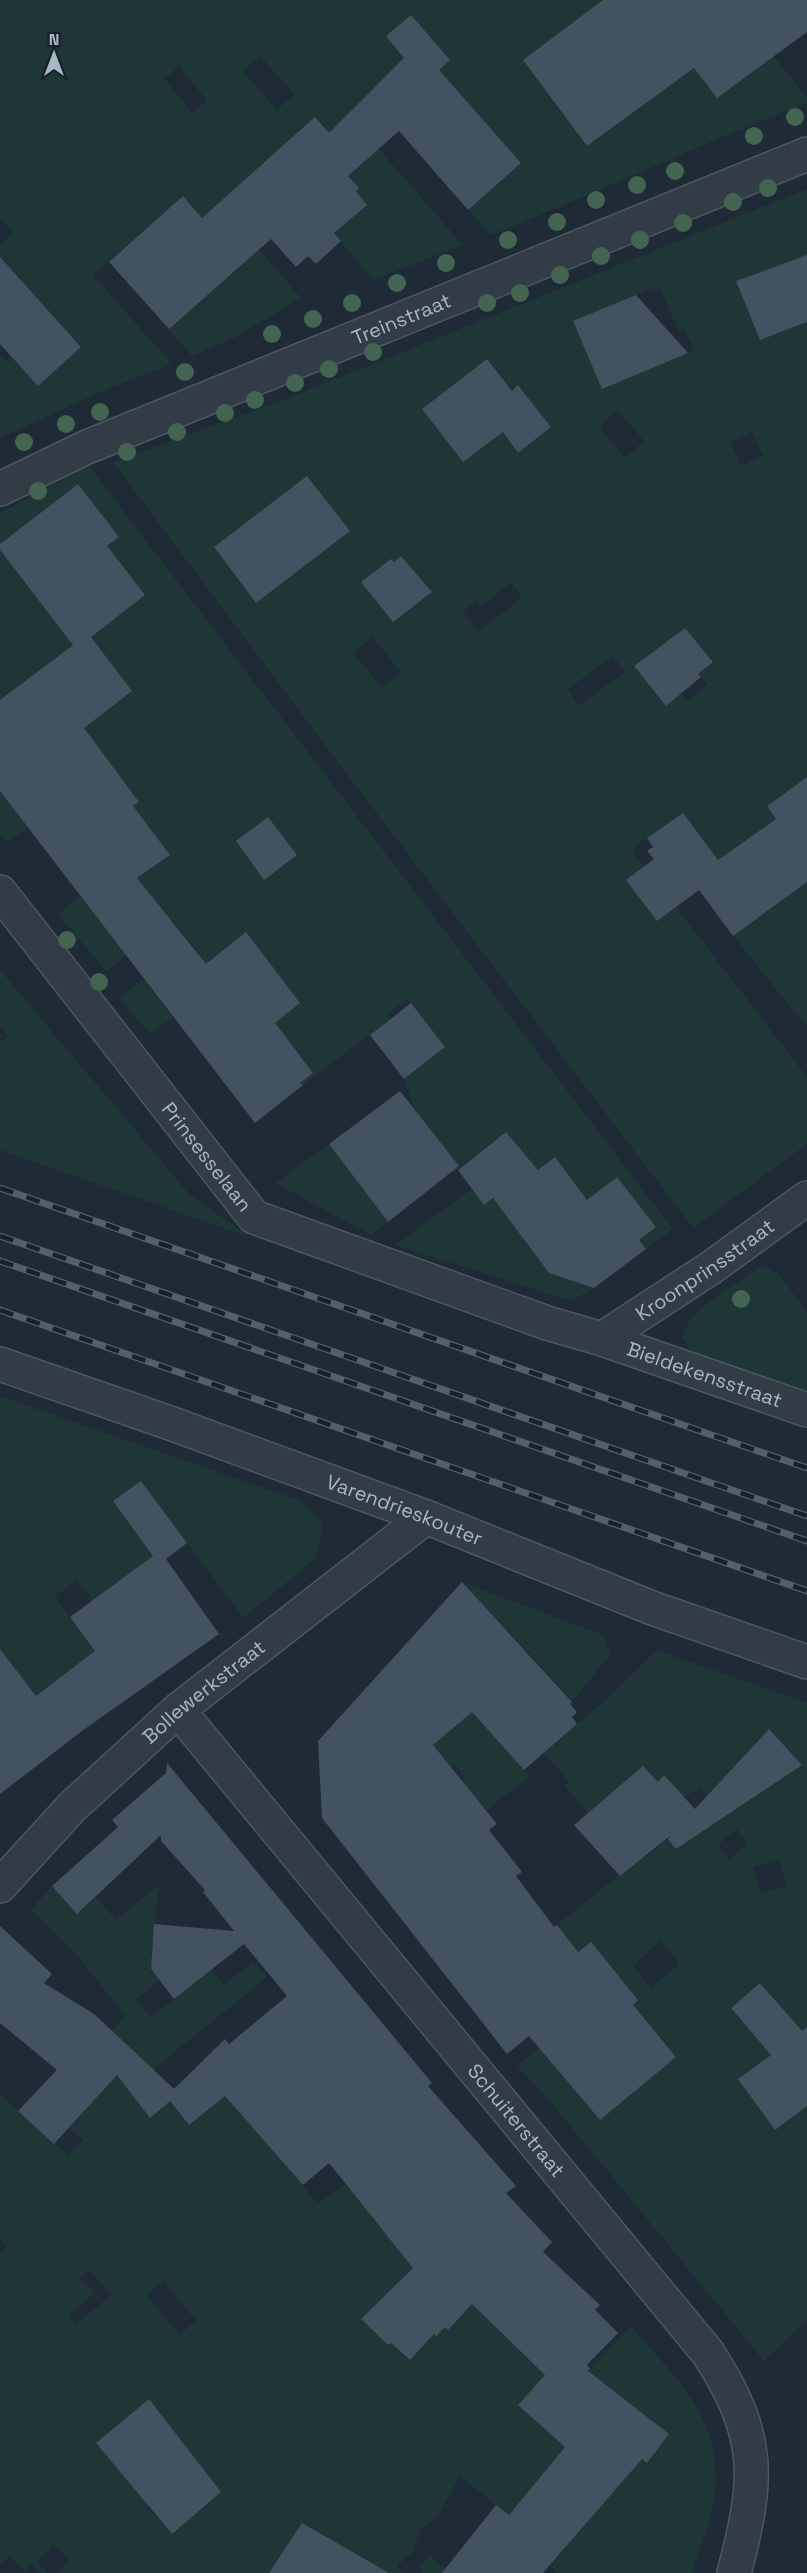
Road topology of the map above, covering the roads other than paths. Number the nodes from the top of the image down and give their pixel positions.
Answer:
1 (807, 154) edge
2 (0, 489) edge
3 (0, 892) edge
4 (807, 1198) edge
5 (602, 1339) junction
6 (0, 1364) edge
7 (807, 1410) edge
8 (426, 1517) junction
9 (807, 1662) edge
10 (178, 1710) junction
11 (0, 1886) edge
12 (734, 2573) edge

1 - 2 street, Treinstraat
3 - 5 street, Prinsesselaan
4 - 5 street, Kroonprinsstraat
5 - 7 street, Bieldekensstraat
6 - 8 street, Varendrieskouter
8 - 9 street, Varendrieskouter
8 - 10 street, Bollewerkstraat
10 - 11 street, Bollewerkstraat
10 - 12 street, Schuiterstraat

